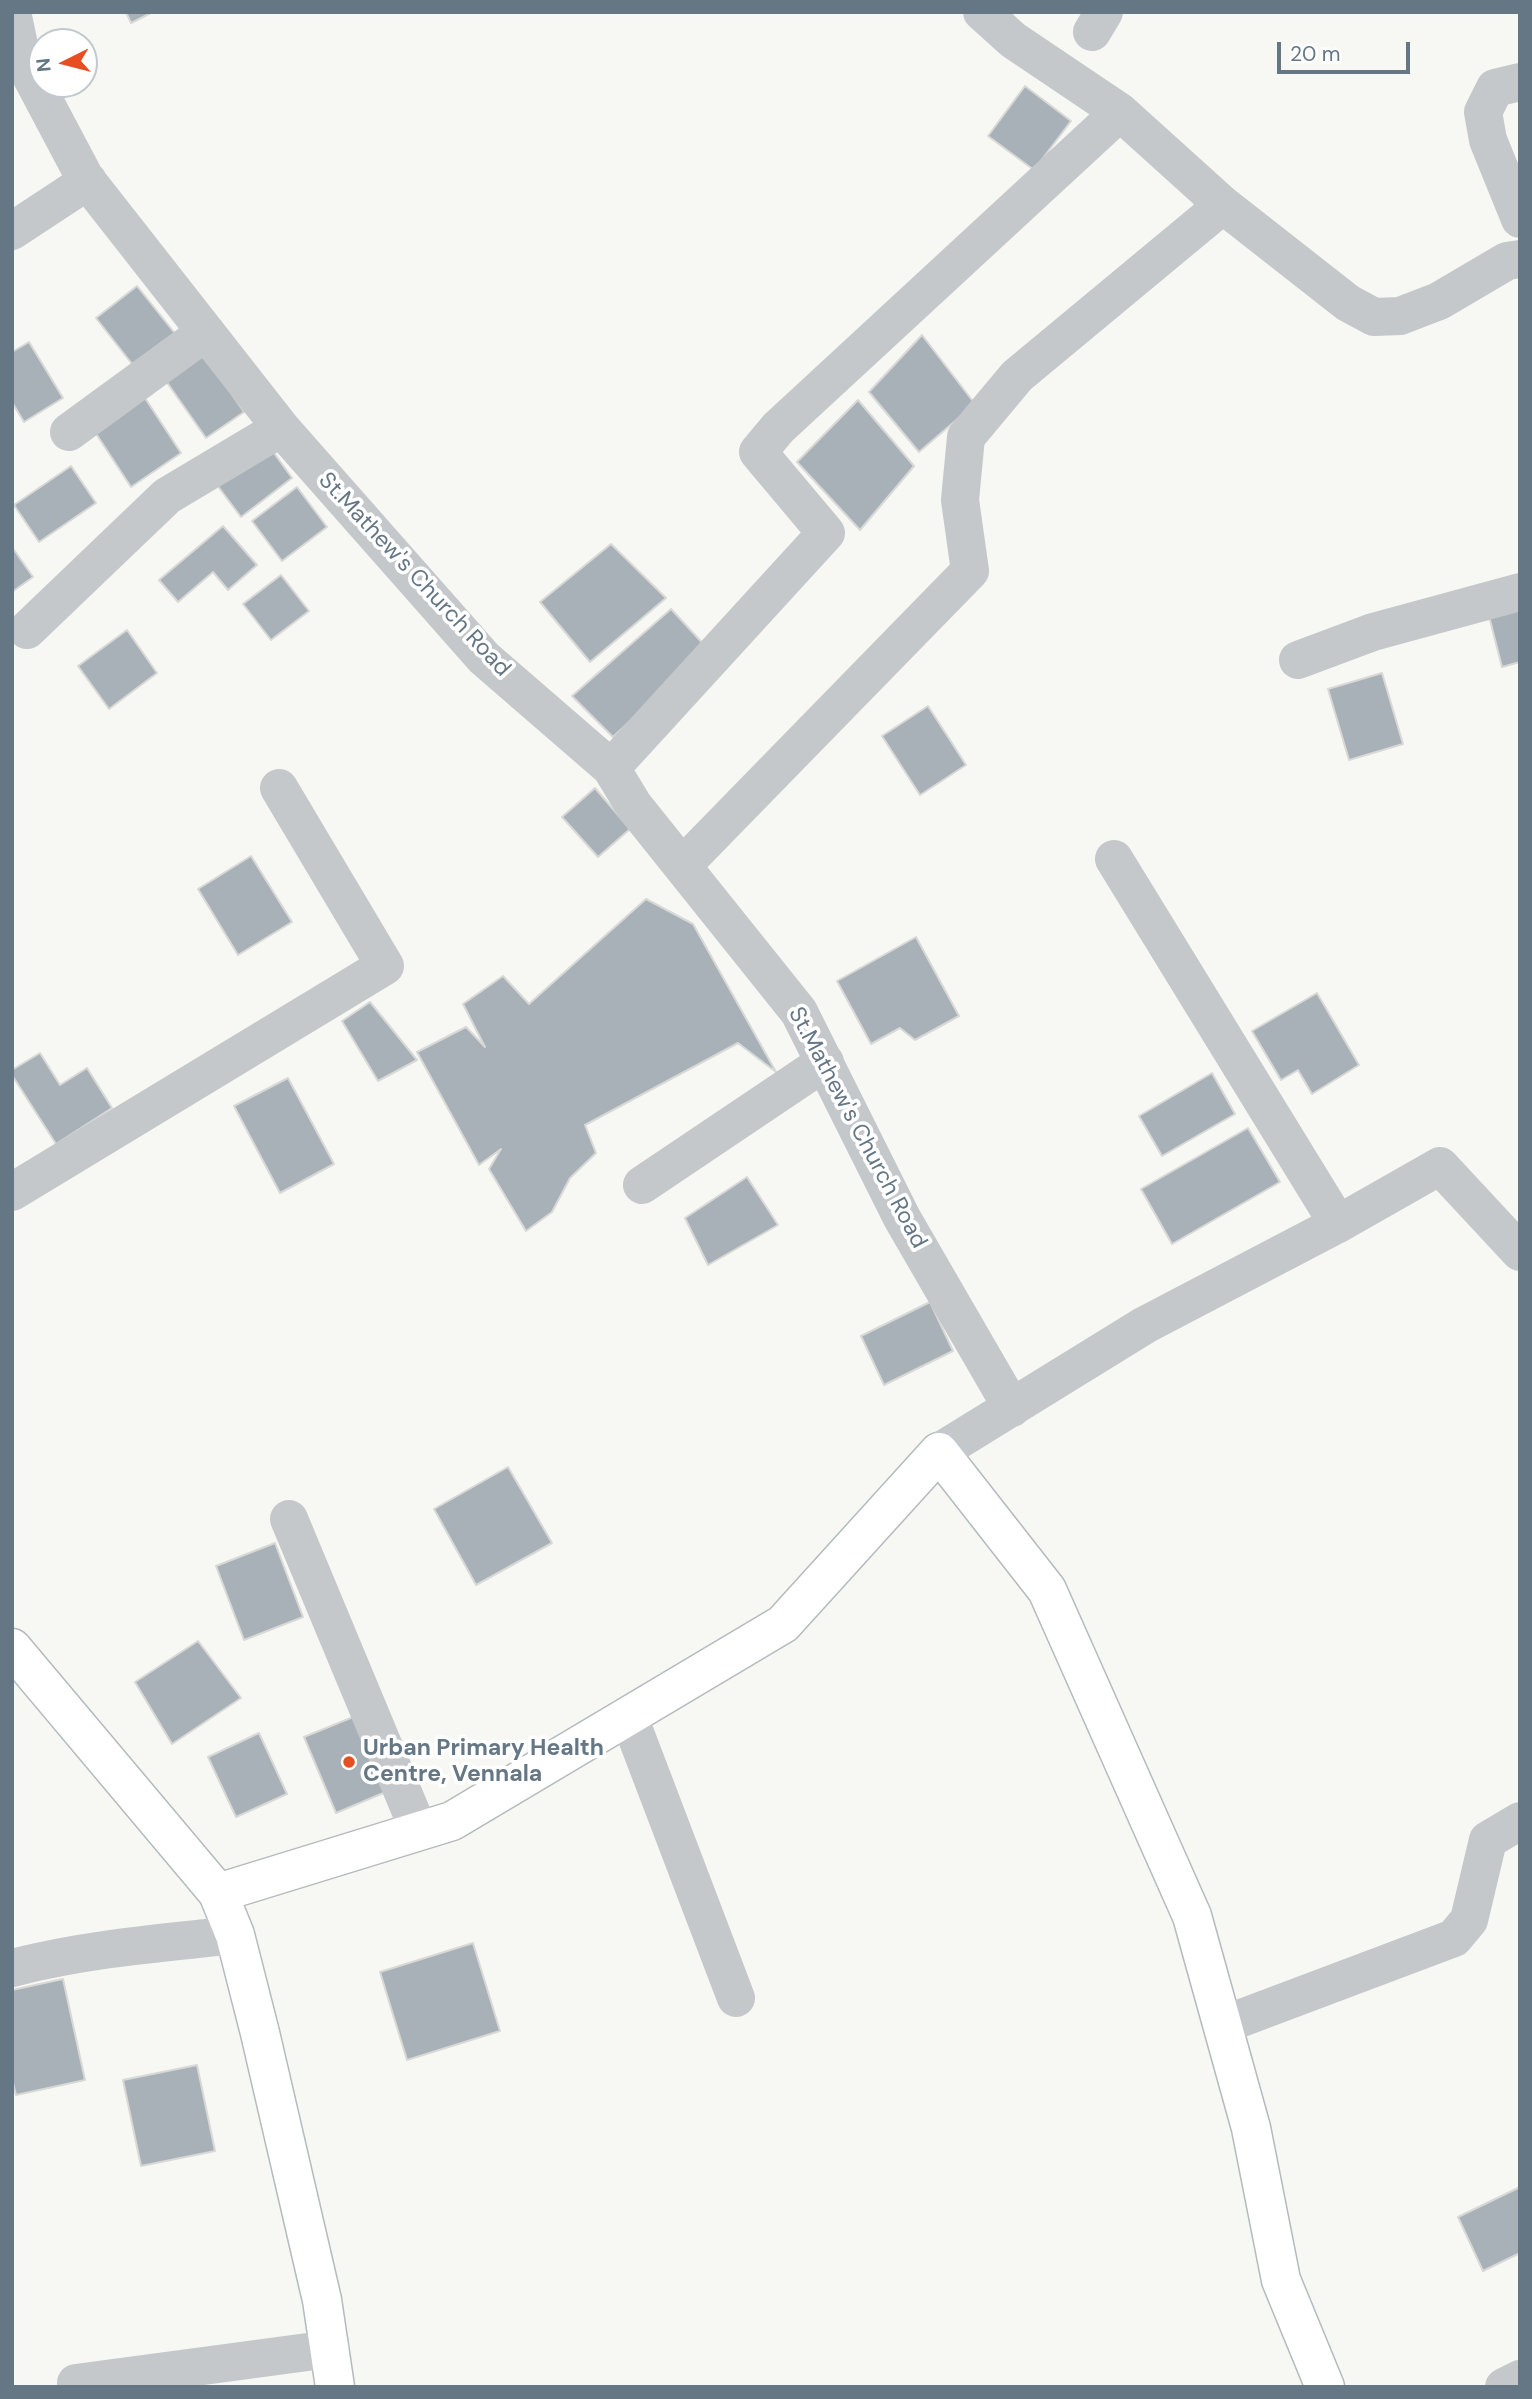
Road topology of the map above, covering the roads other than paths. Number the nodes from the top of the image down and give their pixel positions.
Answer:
1 (12, 12) edge
2 (982, 12) edge
3 (1520, 82) edge
4 (1120, 112) junction
5 (88, 181) junction
6 (1223, 205) junction
7 (1520, 219) edge
8 (12, 231) edge
9 (1520, 259) edge
10 (206, 332) junction
11 (281, 428) junction
12 (69, 432) dead end
13 (1520, 592) edge
14 (27, 630) dead end
15 (1298, 660) dead end
16 (611, 768) junction
17 (279, 788) dead end
18 (1114, 859) dead end
19 (682, 866) junction
20 (825, 1062) junction
21 (642, 1185) dead end
22 (12, 1192) edge
23 (1338, 1224) junction
24 (1520, 1252) edge
25 (1012, 1408) junction
26 (939, 1452) junction
27 (289, 1519) dead end
28 (12, 1648) edge
29 (629, 1717) junction
30 (1520, 1821) edge
31 (419, 1831) junction
32 (218, 1893) junction
33 (235, 1935) junction
34 (12, 1968) edge
35 (736, 1998) dead end
36 (1223, 2025) junction
37 (330, 2349) junction
38 (1520, 2379) edge
39 (76, 2383) dead end
40 (335, 2387) edge
41 (1325, 2387) edge
42 (1504, 2387) edge

1 - 5 street, St.Mathew's Church Road
2 - 4 street
3 - 7 street
4 - 6 street
4 - 16 street
5 - 8 street
5 - 10 street, St.Mathew's Church Road
6 - 9 street
6 - 19 street
10 - 11 street, St.Mathew's Church Road
10 - 12 street
11 - 14 street
11 - 16 street, St.Mathew's Church Road
13 - 15 street
16 - 19 street, St.Mathew's Church Road
17 - 22 street
18 - 23 street
19 - 20 street, St.Mathew's Church Road
20 - 21 street
20 - 25 street, St.Mathew's Church Road
23 - 24 street
23 - 25 street
25 - 26 street
26 - 29 street
26 - 36 street
27 - 31 street
28 - 32 street
29 - 31 street
29 - 35 street
30 - 36 street
31 - 32 street
32 - 33 street
33 - 34 street
33 - 37 street
36 - 41 street
37 - 39 street
37 - 40 street
38 - 42 street

